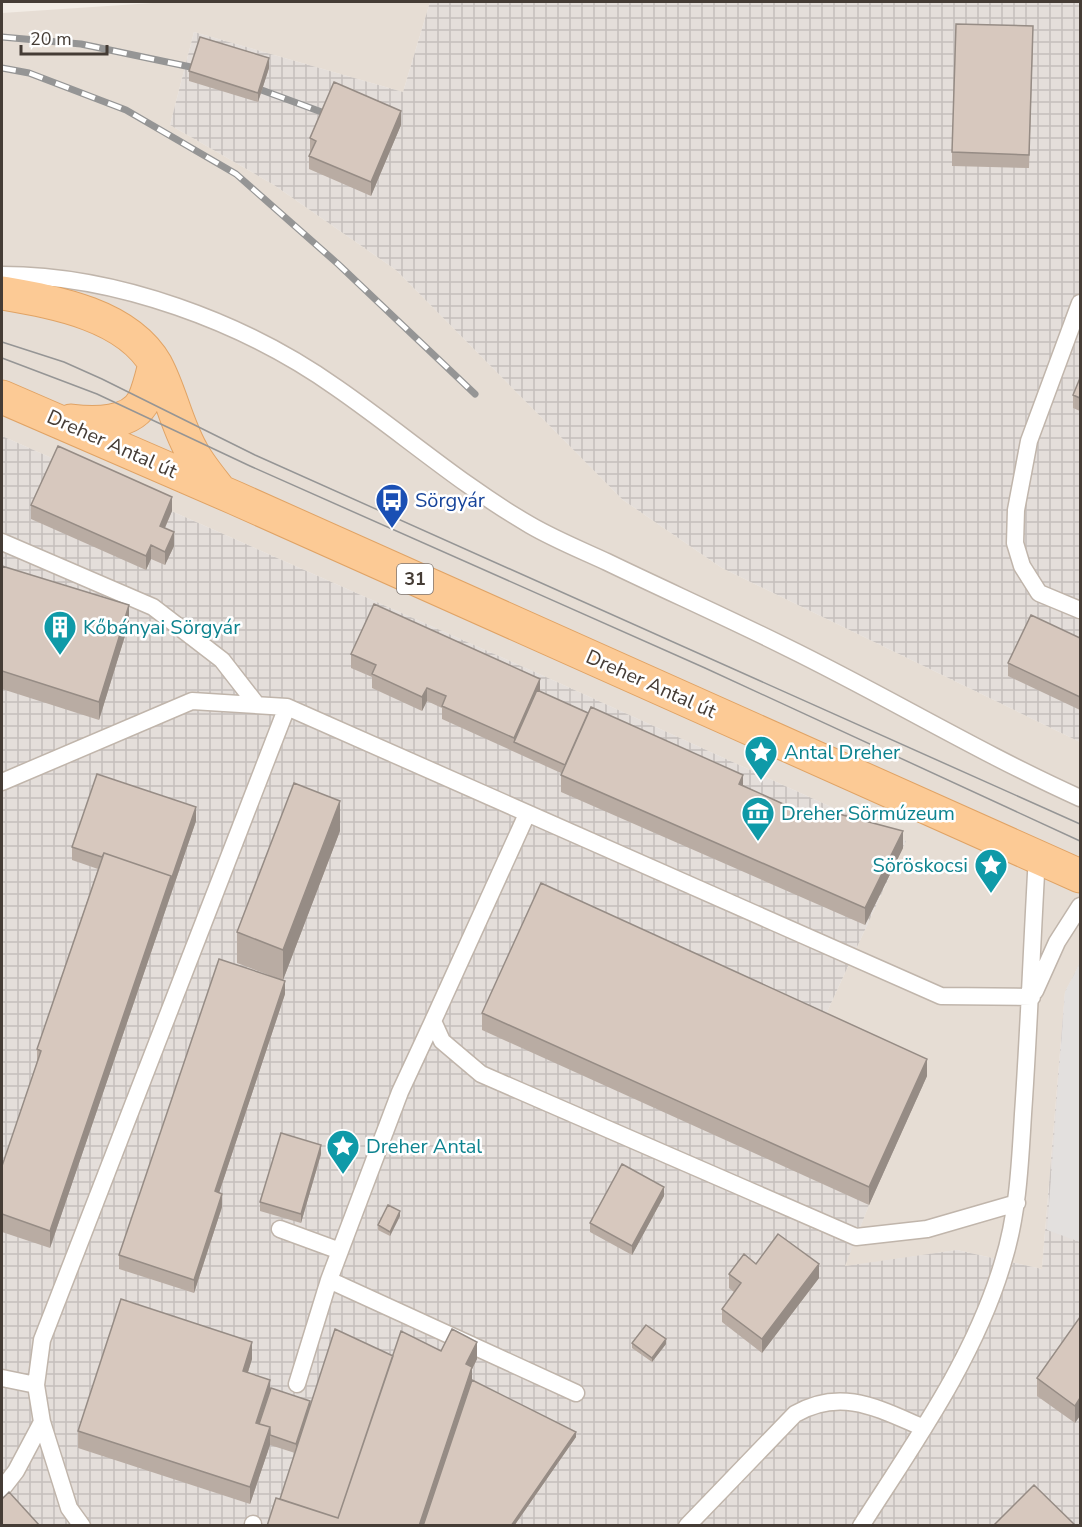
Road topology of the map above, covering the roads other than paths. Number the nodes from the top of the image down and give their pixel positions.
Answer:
1 (2, 275) edge
2 (2, 293) edge
3 (1080, 303) edge
4 (155, 364) junction
5 (2, 397) edge
6 (57, 420) junction
7 (221, 492) junction
8 (2, 542) edge
9 (1080, 610) edge
10 (256, 705) junction
11 (287, 707) junction
12 (2, 782) edge
13 (1080, 798) edge
14 (526, 814) junction
15 (1037, 856) junction
16 (1080, 876) edge
17 (1080, 906) edge
18 (1032, 997) junction
19 (433, 1021) junction
20 (1017, 1203) junction
21 (280, 1229) dead end
22 (340, 1251) junction
23 (329, 1280) junction
24 (2, 1378) edge
25 (297, 1384) dead end
26 (36, 1385) junction
27 (576, 1393) dead end
28 (42, 1422) junction
29 (924, 1428) junction
30 (2, 1489) edge
31 (82, 1526) edge
32 (687, 1526) edge
33 (861, 1526) edge

1 - 13 lane
2 - 4 main road, Dreher Antal út
3 - 9 lane
4 - 6 main road
4 - 7 main road, Dreher Antal út
5 - 6 main road, Dreher Antal út / 31
6 - 7 main road, Dreher Antal út / 31
7 - 15 main road, Dreher Antal út / 31
8 - 10 lane
10 - 11 lane
10 - 12 lane
11 - 14 lane
11 - 26 lane
14 - 18 lane
14 - 19 lane
15 - 16 main road, Dreher Antal út / 31
15 - 18 lane
17 - 18 lane
18 - 20 lane
19 - 20 lane
19 - 22 lane
20 - 29 lane
21 - 22 lane
22 - 23 lane
23 - 25 lane
23 - 27 lane
24 - 26 lane
26 - 28 lane
28 - 30 lane
28 - 31 lane
29 - 32 lane
29 - 33 lane

